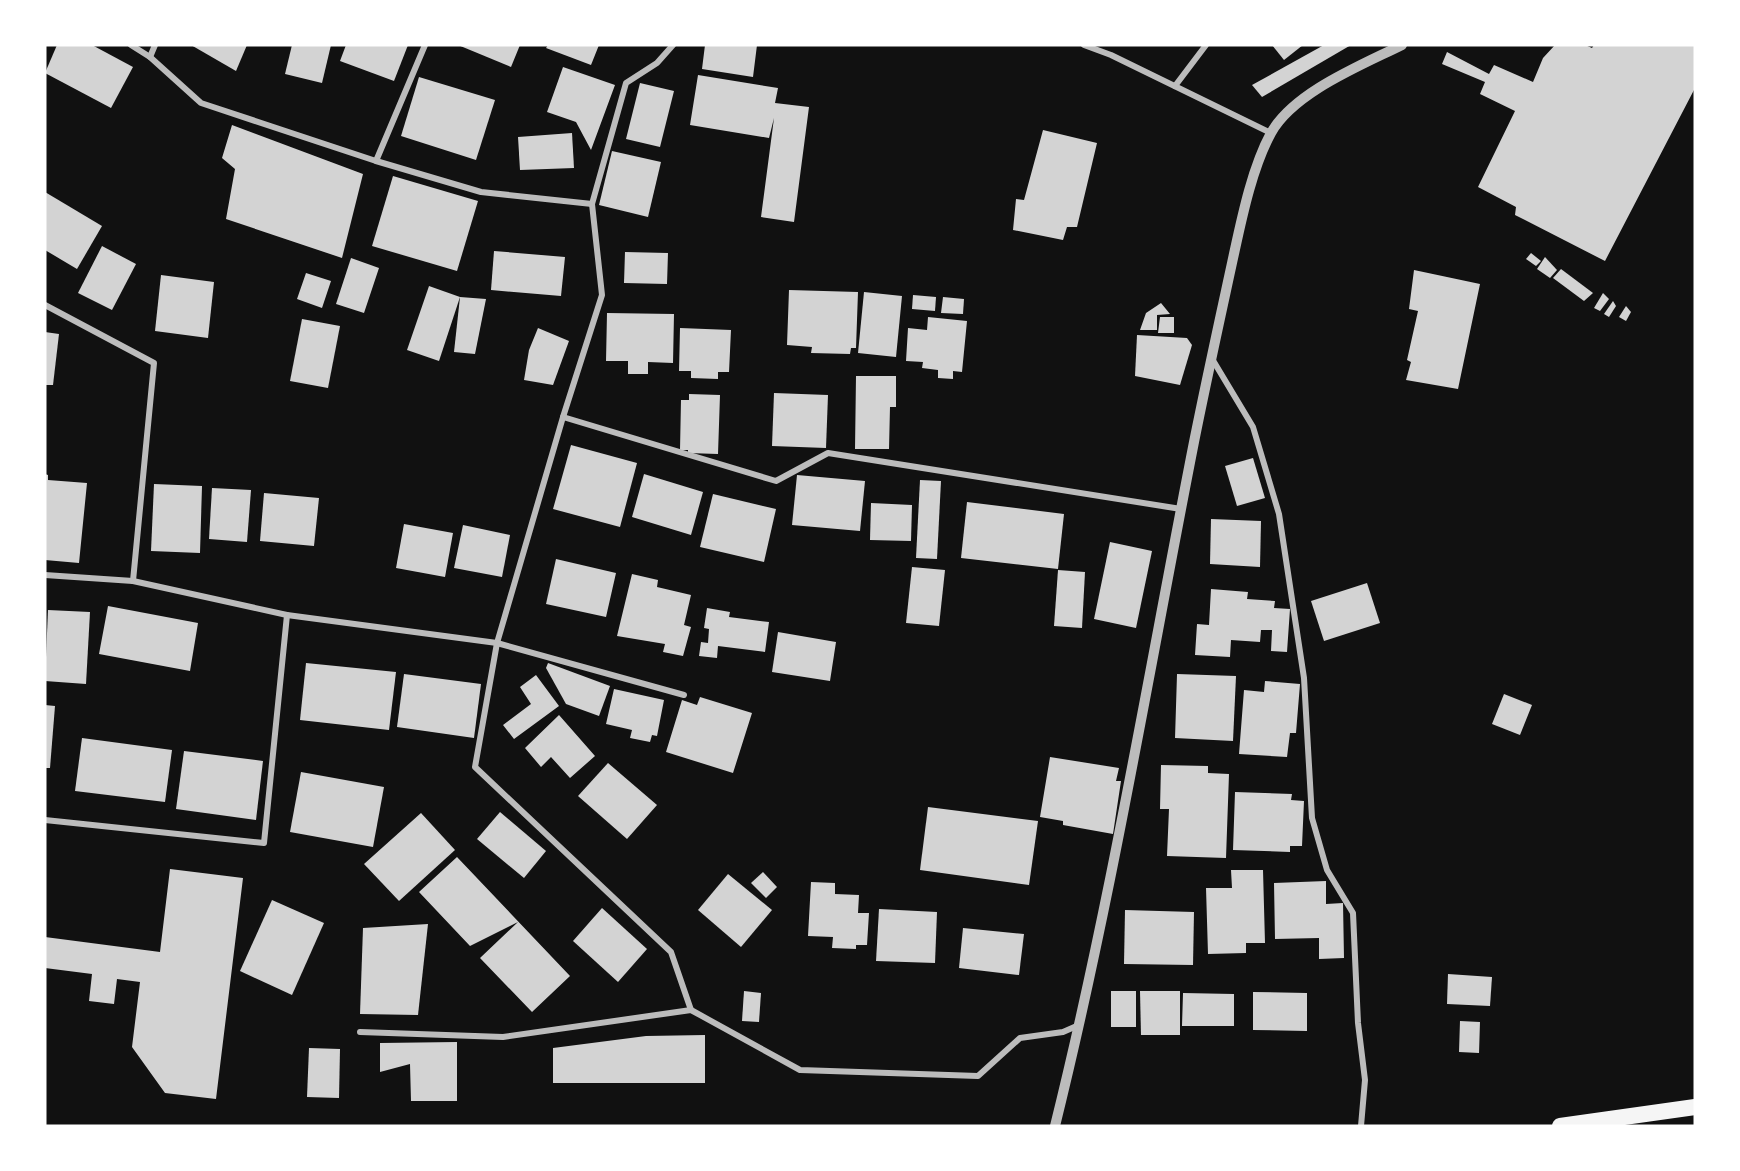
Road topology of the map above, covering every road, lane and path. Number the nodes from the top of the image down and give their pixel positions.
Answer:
1 (131, 45) edge
2 (154, 45) edge
3 (425, 45) edge
4 (673, 45) edge
5 (1084, 45) edge
6 (1206, 45) edge
7 (1402, 45) edge
8 (150, 57) junction
9 (1174, 86) junction
10 (1271, 133) junction
11 (376, 161) junction
12 (592, 204) junction
13 (45, 305) edge
14 (1211, 357) junction
15 (563, 417) junction
16 (1181, 508) junction
17 (45, 575) edge
18 (133, 581) junction
19 (286, 615) junction
20 (497, 644) junction
21 (684, 695) dead end
22 (45, 820) edge
23 (691, 1010) junction
24 (1080, 1024) junction
25 (360, 1032) dead end
26 (1695, 1107) edge
27 (1055, 1126) edge
28 (1361, 1126) edge
29 (1560, 1126) edge

1 - 8 street
2 - 8 street
3 - 11 street
4 - 12 street
5 - 9 street
6 - 9 street
7 - 10 street
8 - 11 street
9 - 10 street
10 - 14 street
11 - 12 street
12 - 15 street
13 - 18 street
14 - 16 street
14 - 28 street
15 - 16 street
15 - 20 street
16 - 24 street
17 - 18 street
18 - 19 street
19 - 20 street
19 - 22 street
20 - 21 street
20 - 23 street
23 - 24 street
23 - 25 street
24 - 27 street
26 - 29 highway

